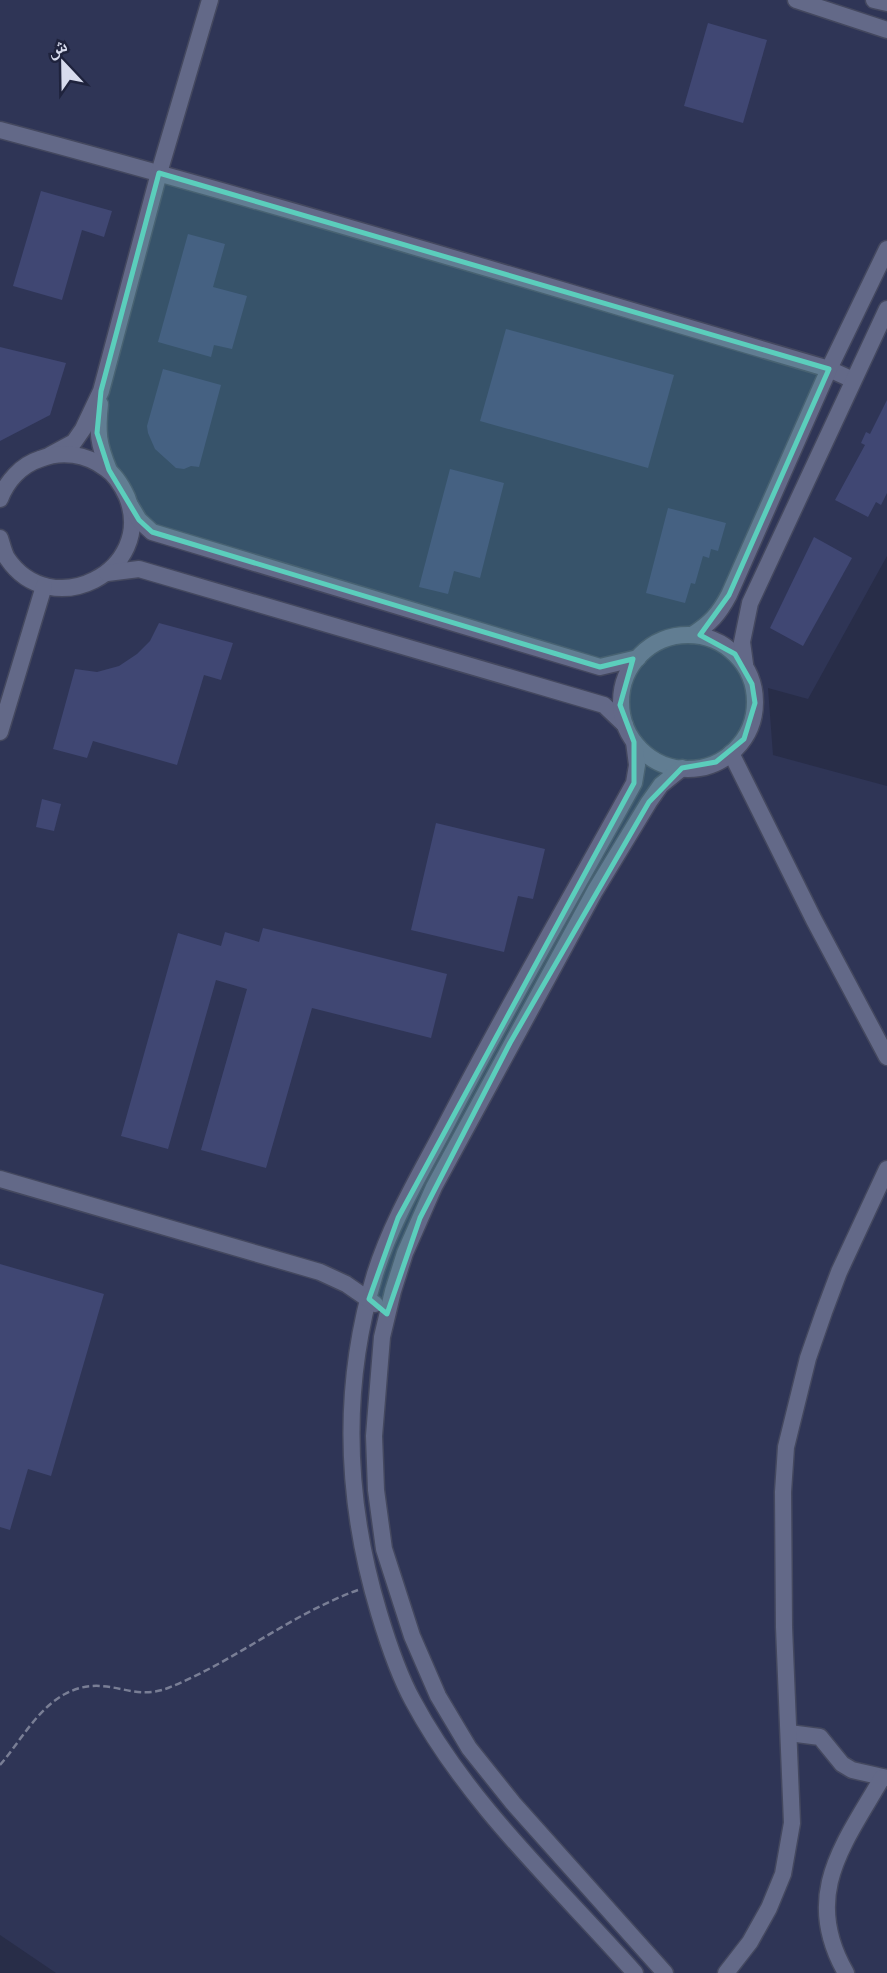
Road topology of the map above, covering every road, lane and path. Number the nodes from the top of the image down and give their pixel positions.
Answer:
1 (210, 0) edge
2 (796, 0) edge
3 (874, 0) edge
4 (887, 3) edge
5 (887, 30) edge
6 (0, 130) edge
7 (159, 173) junction
8 (887, 249) edge
9 (887, 309) edge
10 (829, 369) junction
11 (853, 380) junction
12 (101, 391) junction
13 (50, 455) junction
14 (109, 470) junction
15 (4, 481) edge
16 (0, 499) edge
17 (130, 505) junction
18 (0, 538) edge
19 (107, 573) junction
20 (44, 586) junction
21 (692, 635) junction
22 (638, 658) junction
23 (745, 667) junction
24 (625, 724) junction
25 (0, 732) edge
26 (634, 742) junction
27 (731, 753) junction
28 (682, 768) junction
29 (887, 1057) edge
30 (887, 1169) edge
31 (0, 1179) edge
32 (369, 1299) junction
33 (387, 1314) junction
34 (370, 1585) junction
35 (789, 1733) junction
36 (0, 1765) edge
37 (885, 1778) edge
38 (635, 1973) edge
39 (665, 1973) edge
40 (726, 1973) edge
41 (846, 1973) edge

1 - 7 street
2 - 5 street
3 - 4 street
6 - 7 street
7 - 10 street
7 - 12 street
8 - 10 street
9 - 11 street
10 - 11 street
10 - 21 street
11 - 23 street
12 - 13 street
12 - 14 street
13 - 14 street
13 - 15 street
14 - 17 street
15 - 16 street
17 - 19 street
17 - 22 street
18 - 20 street
19 - 20 street
19 - 24 street
20 - 25 street
21 - 22 street
21 - 23 street
22 - 24 street
23 - 27 street
24 - 26 street
26 - 28 street
26 - 32 street
27 - 28 street
27 - 29 street
28 - 33 street
30 - 35 street
31 - 32 street
32 - 33 street
32 - 34 street
33 - 39 street
34 - 36 path
34 - 38 street
35 - 37 street
35 - 40 street
37 - 41 street

